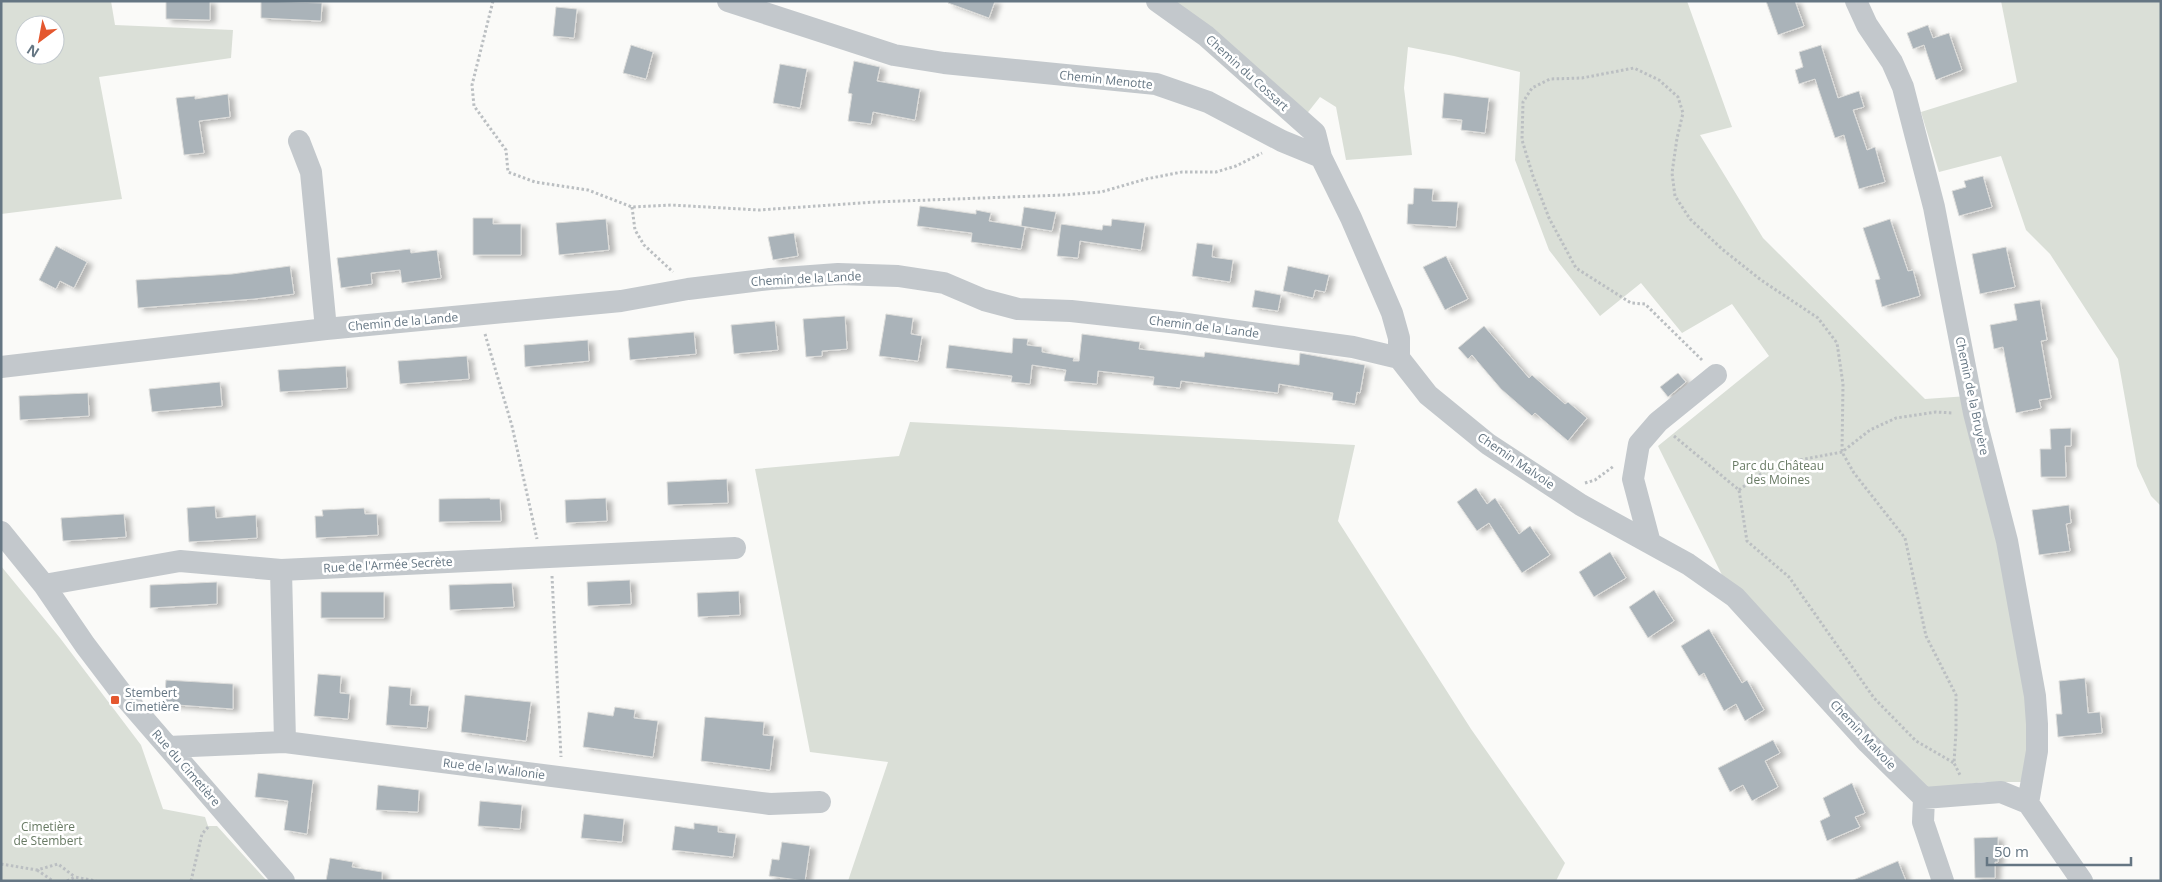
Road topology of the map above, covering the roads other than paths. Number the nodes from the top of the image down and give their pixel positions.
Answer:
1 (728, 1) edge
2 (1157, 1) edge
3 (1856, 1) edge
4 (299, 141) dead end
5 (1320, 157) junction
6 (326, 329) junction
7 (1399, 358) junction
8 (1, 367) edge
9 (1716, 375) road end
10 (1, 532) edge
11 (1650, 543) junction
12 (735, 548) dead end
13 (281, 570) junction
14 (44, 585) junction
15 (285, 742) junction
16 (168, 747) junction
17 (1924, 798) junction
18 (820, 802) dead end
19 (2028, 804) junction
20 (284, 881) edge
21 (1942, 881) edge
22 (2082, 881) edge

1 - 5 street, Chemin Menotte
2 - 5 street, Chemin du Cossart
3 - 19 street, Chemin de la Bruyère
4 - 6 street
5 - 7 street
6 - 7 street, Chemin de la Lande
6 - 8 street, Chemin de la Lande
7 - 11 street, Chemin Malvoie
9 - 11 street
10 - 14 street, Rue du Cimetière
11 - 17 street, Chemin Malvoie
12 - 13 street, Rue de l'Armée Secrète
13 - 14 street, Rue de l'Armée Secrète
13 - 15 street
14 - 16 street, Rue du Cimetière
15 - 16 street, Rue de la Wallonie
15 - 18 street, Rue de la Wallonie
16 - 20 street, Rue du Cimetière
17 - 19 street
17 - 21 street
19 - 22 street

